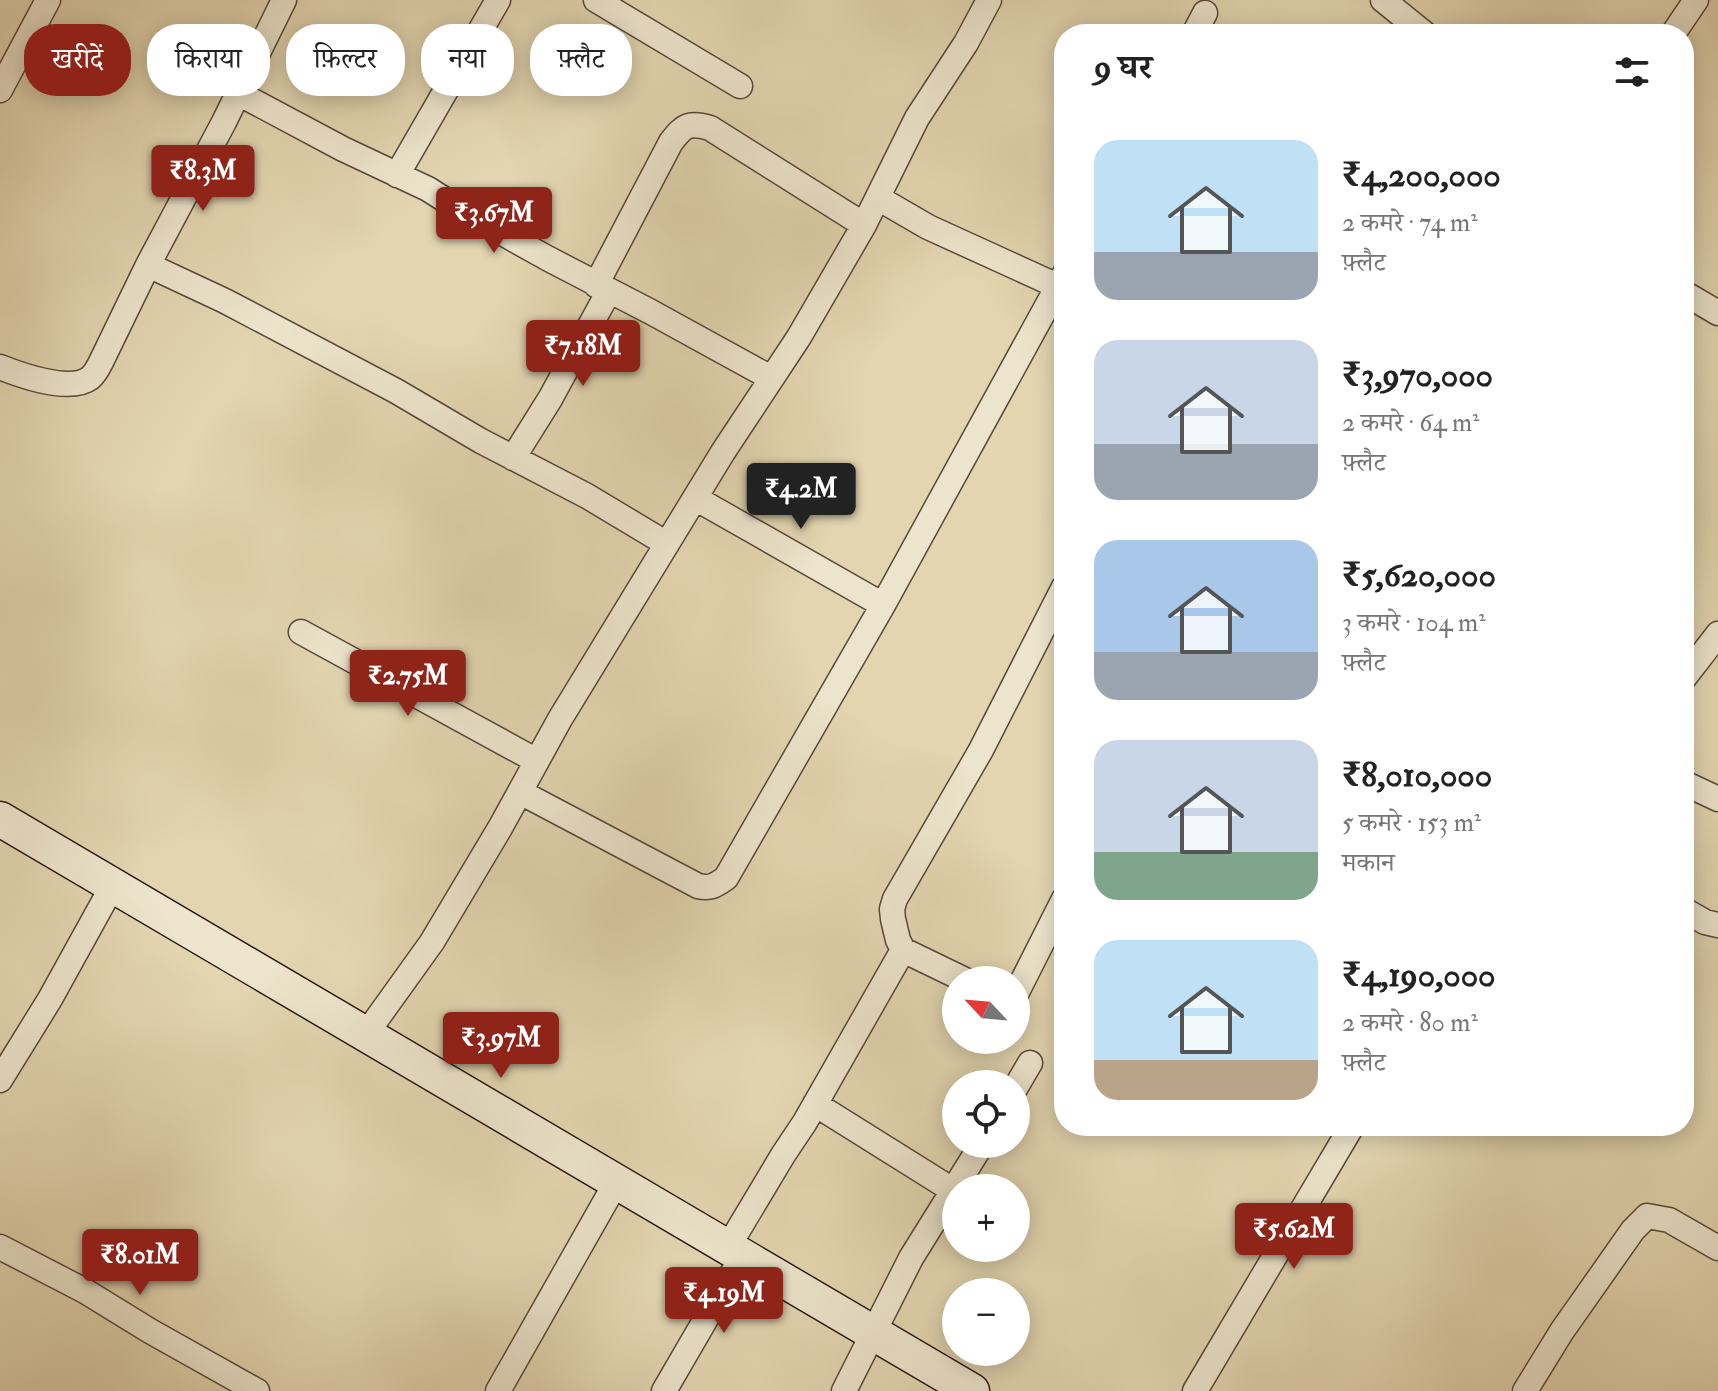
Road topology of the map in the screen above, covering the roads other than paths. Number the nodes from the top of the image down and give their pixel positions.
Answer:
1 (48, 0) edge
2 (284, 0) edge
3 (498, 0) edge
4 (596, 0) edge
5 (988, 0) edge
6 (1383, 0) edge
7 (1696, 0) edge
8 (1413, 24) edge
9 (1680, 24) edge
10 (270, 28) edge
11 (740, 86) dead end
12 (0, 90) edge
13 (236, 96) edge
14 (244, 96) edge
15 (397, 175) junction
16 (878, 198) junction
17 (864, 225) junction
18 (148, 265) junction
19 (1054, 281) edge
20 (603, 288) junction
21 (1054, 298) edge
22 (1694, 299) edge
23 (1718, 313) edge
24 (0, 367) edge
25 (771, 378) junction
26 (513, 458) junction
27 (695, 498) junction
28 (667, 544) junction
29 (883, 605) junction
30 (1054, 607) edge
31 (301, 632) dead end
32 (1718, 634) edge
33 (1694, 665) edge
34 (537, 761) junction
35 (1694, 788) edge
36 (520, 792) junction
37 (1718, 799) edge
38 (0, 819) edge
39 (113, 885) junction
40 (1694, 916) edge
41 (1054, 919) edge
42 (1718, 925) edge
43 (903, 950) junction
44 (1030, 966) edge
45 (942, 969) edge
46 (366, 1034) junction
47 (1030, 1063) dead end
48 (1026, 1070) edge
49 (0, 1080) edge
50 (815, 1104) junction
51 (1346, 1136) edge
52 (617, 1181) junction
53 (942, 1183) edge
54 (942, 1210) edge
55 (0, 1247) edge
56 (1718, 1248) edge
57 (736, 1251) junction
58 (873, 1332) junction
59 (257, 1391) edge
60 (498, 1391) edge
61 (664, 1391) edge
62 (844, 1391) edge
63 (972, 1391) edge
64 (1195, 1391) edge
65 (1525, 1391) edge

1 - 12 street
2 - 10 street
3 - 15 street
4 - 11 street
5 - 16 street
6 - 8 street
7 - 9 street
13 - 18 street
14 - 15 street
15 - 20 street
16 - 17 street
16 - 19 street
17 - 20 street
17 - 25 street
18 - 24 street
18 - 26 street
20 - 25 street
20 - 26 street
21 - 29 street
22 - 23 street
25 - 27 street
26 - 28 street
27 - 28 street
27 - 29 street
28 - 34 street
29 - 36 street
30 - 43 street
31 - 34 street
32 - 33 street
34 - 36 street
35 - 37 street
36 - 46 street
38 - 39 street
39 - 46 street
39 - 49 street
40 - 42 street
41 - 44 street
43 - 45 street
43 - 50 street
46 - 52 street
47 - 48 street
50 - 53 street
50 - 57 street
51 - 64 street
52 - 57 street
52 - 60 street
54 - 58 street
55 - 59 street
56 - 65 street
57 - 58 street
57 - 61 street
58 - 62 street
58 - 63 street

